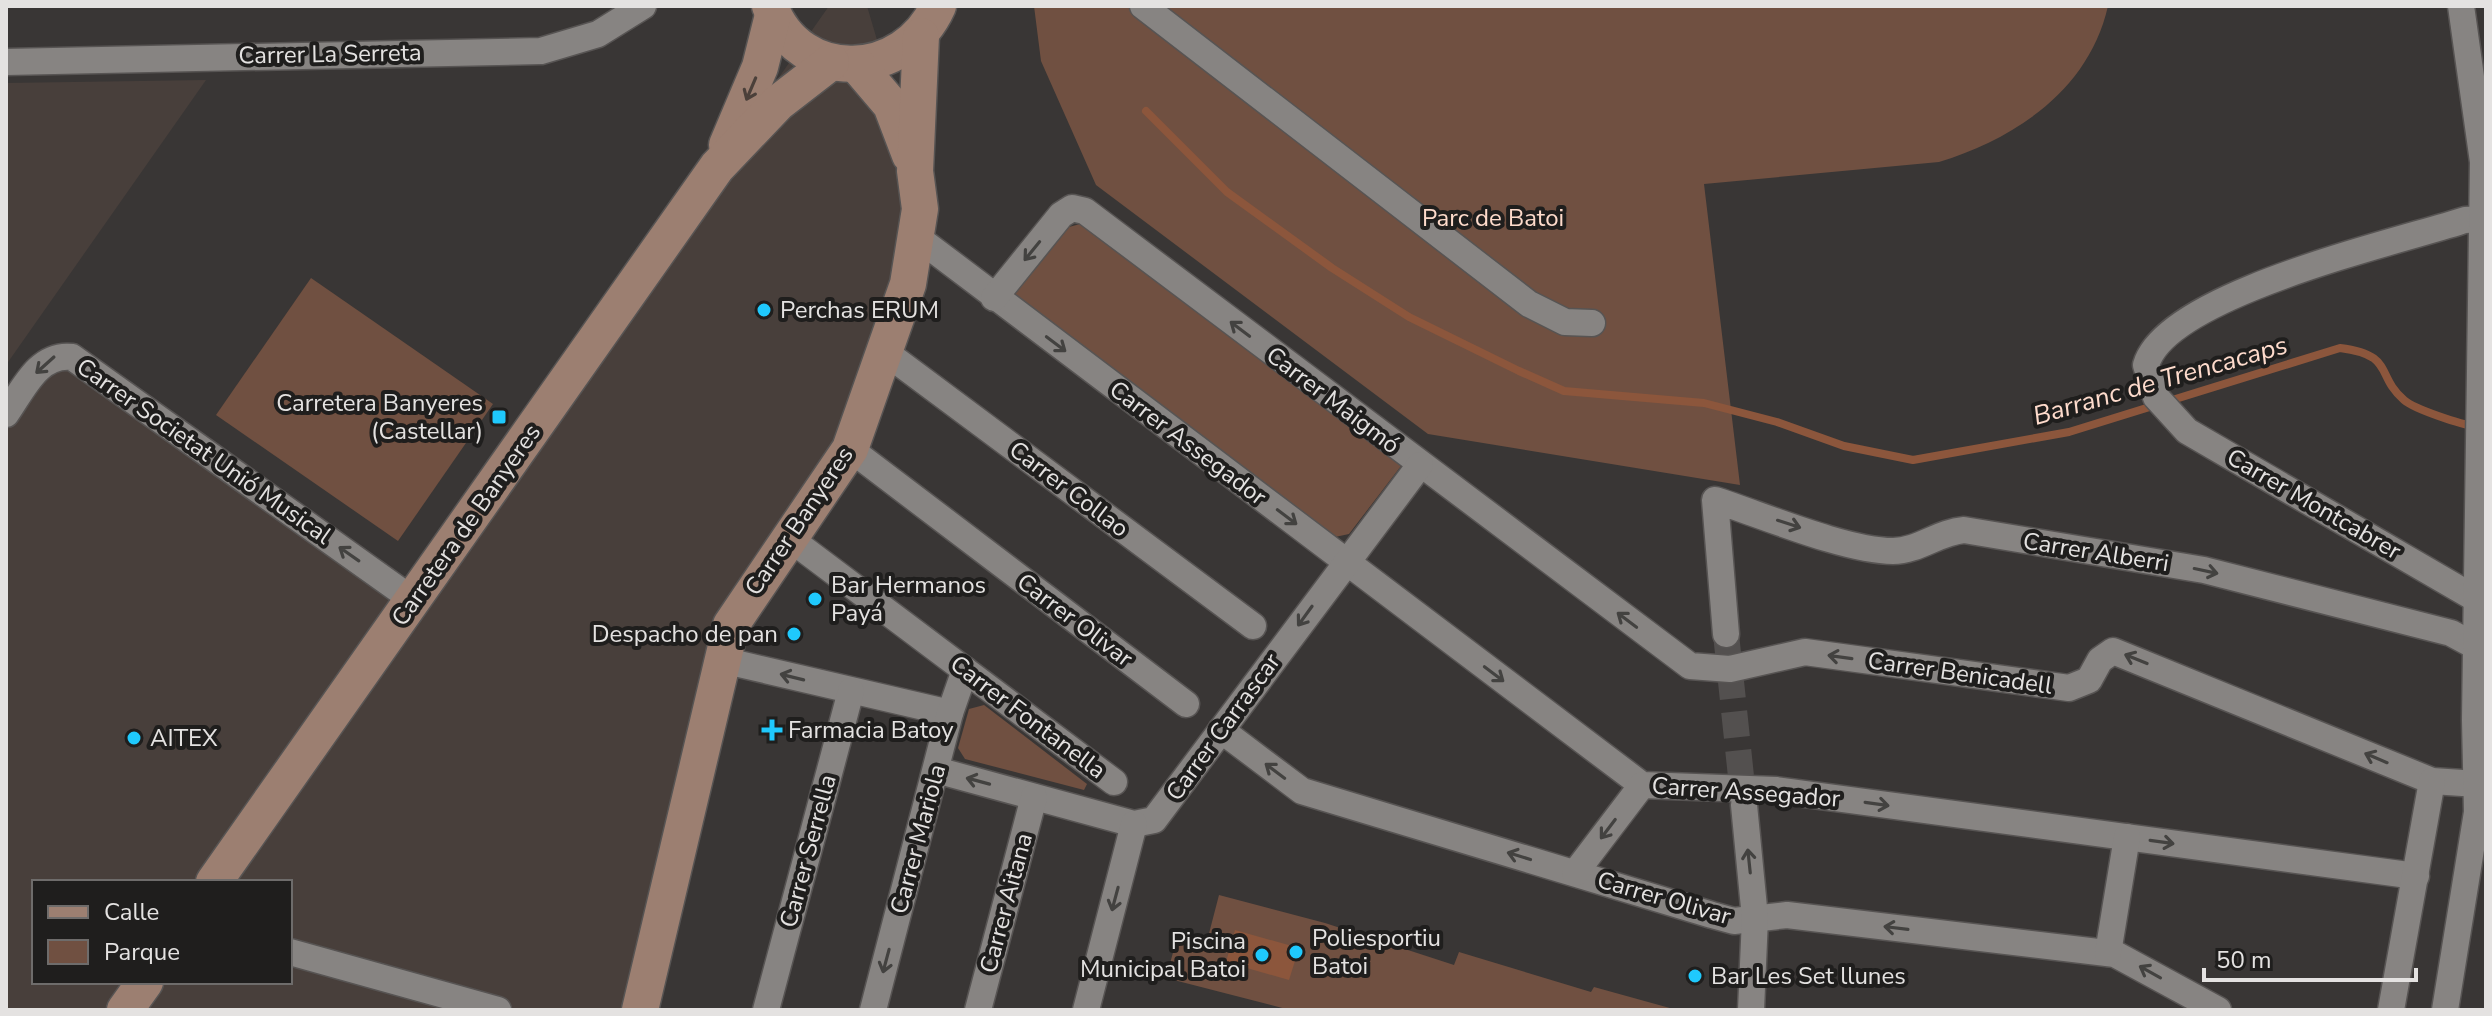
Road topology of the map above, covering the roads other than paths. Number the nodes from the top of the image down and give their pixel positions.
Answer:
1 (643, 6) edge
2 (1143, 6) edge
3 (2461, 6) edge
4 (772, 10) edge
5 (930, 21) edge
6 (6, 62) edge
7 (844, 64) junction
8 (717, 167) junction
9 (915, 171) junction
10 (2483, 219) junction
11 (930, 248) junction
12 (994, 298) junction
13 (1592, 323) dead end
14 (885, 352) junction
15 (6, 414) edge
16 (850, 449) junction
17 (1420, 465) junction
18 (789, 538) junction
19 (1345, 561) junction
20 (413, 600) junction
21 (2478, 600) junction
22 (1253, 626) dead end
23 (1726, 634) tunnel mouth
24 (2477, 647) junction
25 (722, 660) junction
26 (1690, 666) joint
27 (965, 670) junction
28 (851, 691) junction
29 (1186, 704) dead end
30 (950, 713) junction
31 (1221, 730) junction
32 (936, 770) junction
33 (2432, 781) junction
34 (1114, 782) dead end
35 (2478, 784) junction
36 (1642, 785) junction
37 (1034, 797) junction
38 (1744, 805) tunnel mouth
39 (1134, 824) junction
40 (2127, 837) junction
41 (1575, 873) junction
42 (2416, 876) junction
43 (215, 880) edge
44 (1755, 918) junction
45 (292, 953) edge
46 (2108, 953) junction
47 (144, 984) edge
48 (125, 1010) edge
49 (498, 1010) edge
50 (640, 1010) edge
51 (766, 1010) edge
52 (873, 1010) edge
53 (978, 1010) edge
54 (1086, 1010) edge
55 (1751, 1010) edge
56 (2218, 1010) edge
57 (2391, 1010) edge
58 (2445, 1010) edge

1 - 6 street, Carrer La Serreta
2 - 13 street
3 - 10 street
4 - 7 main road
4 -> 8 main road, Carretera de Banyeres
5 - 7 main road
5 - 9 main road, Carrer Banyeres
7 - 8 main road, Carretera de Banyeres
7 - 9 main road, Carrer Banyeres
8 - 20 main road, Carretera de Banyeres
9 - 11 main road, Carrer Banyeres
10 - 21 street
10 - 21 street, Carrer Montcabrer
11 - 12 street, Carrer Assegador
11 - 14 main road, Carrer Banyeres
17 -> 12 street, Carrer Maigmó
12 -> 19 street, Carrer Assegador
14 - 16 main road, Carrer Banyeres
14 - 22 street, Carrer Collao
20 -> 15 street, Carrer Societat Unió Musical
16 - 18 main road, Carrer Banyeres
16 - 29 street, Carrer Olivar
17 - 19 street, Carrer Carrascar
26 -> 17 street, Carrer Maigmó
18 - 25 main road, Carrer Banyeres
18 - 27 street, Carrer Fontanella
19 -> 31 street, Carrer Carrascar
19 -> 36 street, Carrer Assegador
20 - 43 main road, Carretera de Banyeres
21 - 24 street
23 -> 24 street, Carrer Alberri
24 - 35 street
28 -> 25 street
25 - 50 main road, Carrer Banyeres
33 -> 26 street, Carrer Benicadell
27 - 30 street, Carrer Mariola
27 - 34 street, Carrer Fontanella
28 - 30 street
28 - 51 street, Carrer Serrella
30 - 32 street, Carrer Mariola
31 - 39 street, Carrer Carrascar
41 -> 31 street, Carrer Olivar
37 -> 32 street, Carrer Fontanella
32 -> 52 street, Carrer Mariola
33 - 35 street, Carrer Benicadell
33 - 42 street
35 - 58 street
36 -> 40 street, Carrer Assegador
36 -> 41 street
37 - 39 street, Carrer Fontanella
37 - 53 street, Carrer Aitana
44 -> 38 street
39 -> 54 street
40 -> 42 street, Carrer Assegador
40 - 46 street
41 - 44 street, Carrer Olivar
42 - 57 street
46 -> 44 street, Carrer Olivar
44 - 55 street
45 - 49 street
56 -> 46 street, Carrer Olivar
47 - 48 main road

